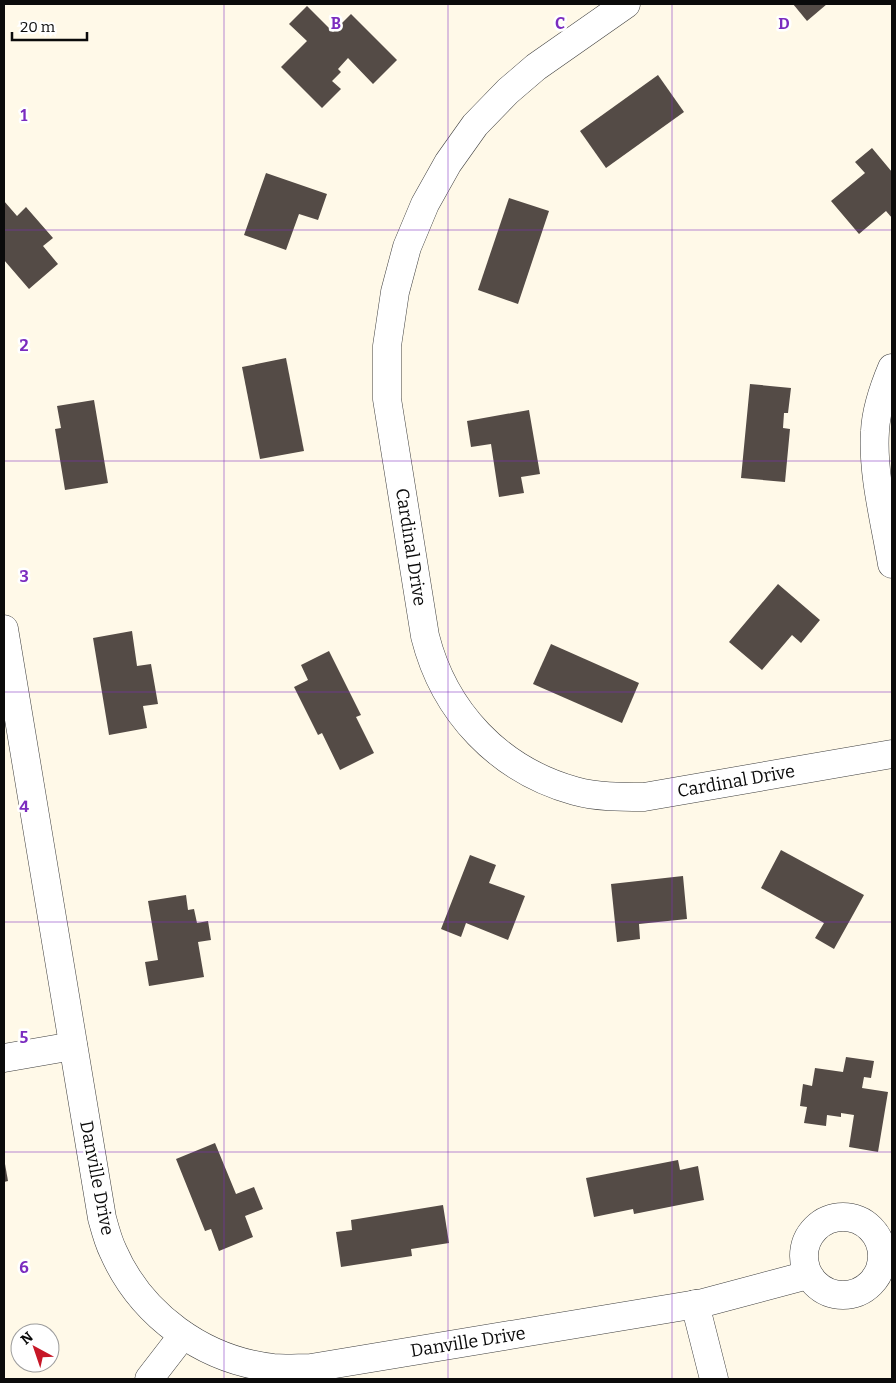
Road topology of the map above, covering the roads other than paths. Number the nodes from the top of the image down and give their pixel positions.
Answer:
1 (626, 4) edge
2 (892, 368) edge
3 (892, 564) edge
4 (5, 644) edge
5 (892, 754) edge
6 (73, 1046) junction
7 (4, 1058) edge
8 (808, 1275) dead end
9 (695, 1304) junction
10 (183, 1335) junction
11 (149, 1379) edge
12 (714, 1379) edge

1 - 5 street, Cardinal Drive
2 - 3 street
4 - 6 street, Danville Drive
6 - 7 street
6 - 10 street, Danville Drive
8 - 9 street, Danville Drive
9 - 10 street, Danville Drive
9 - 12 street
10 - 11 street

